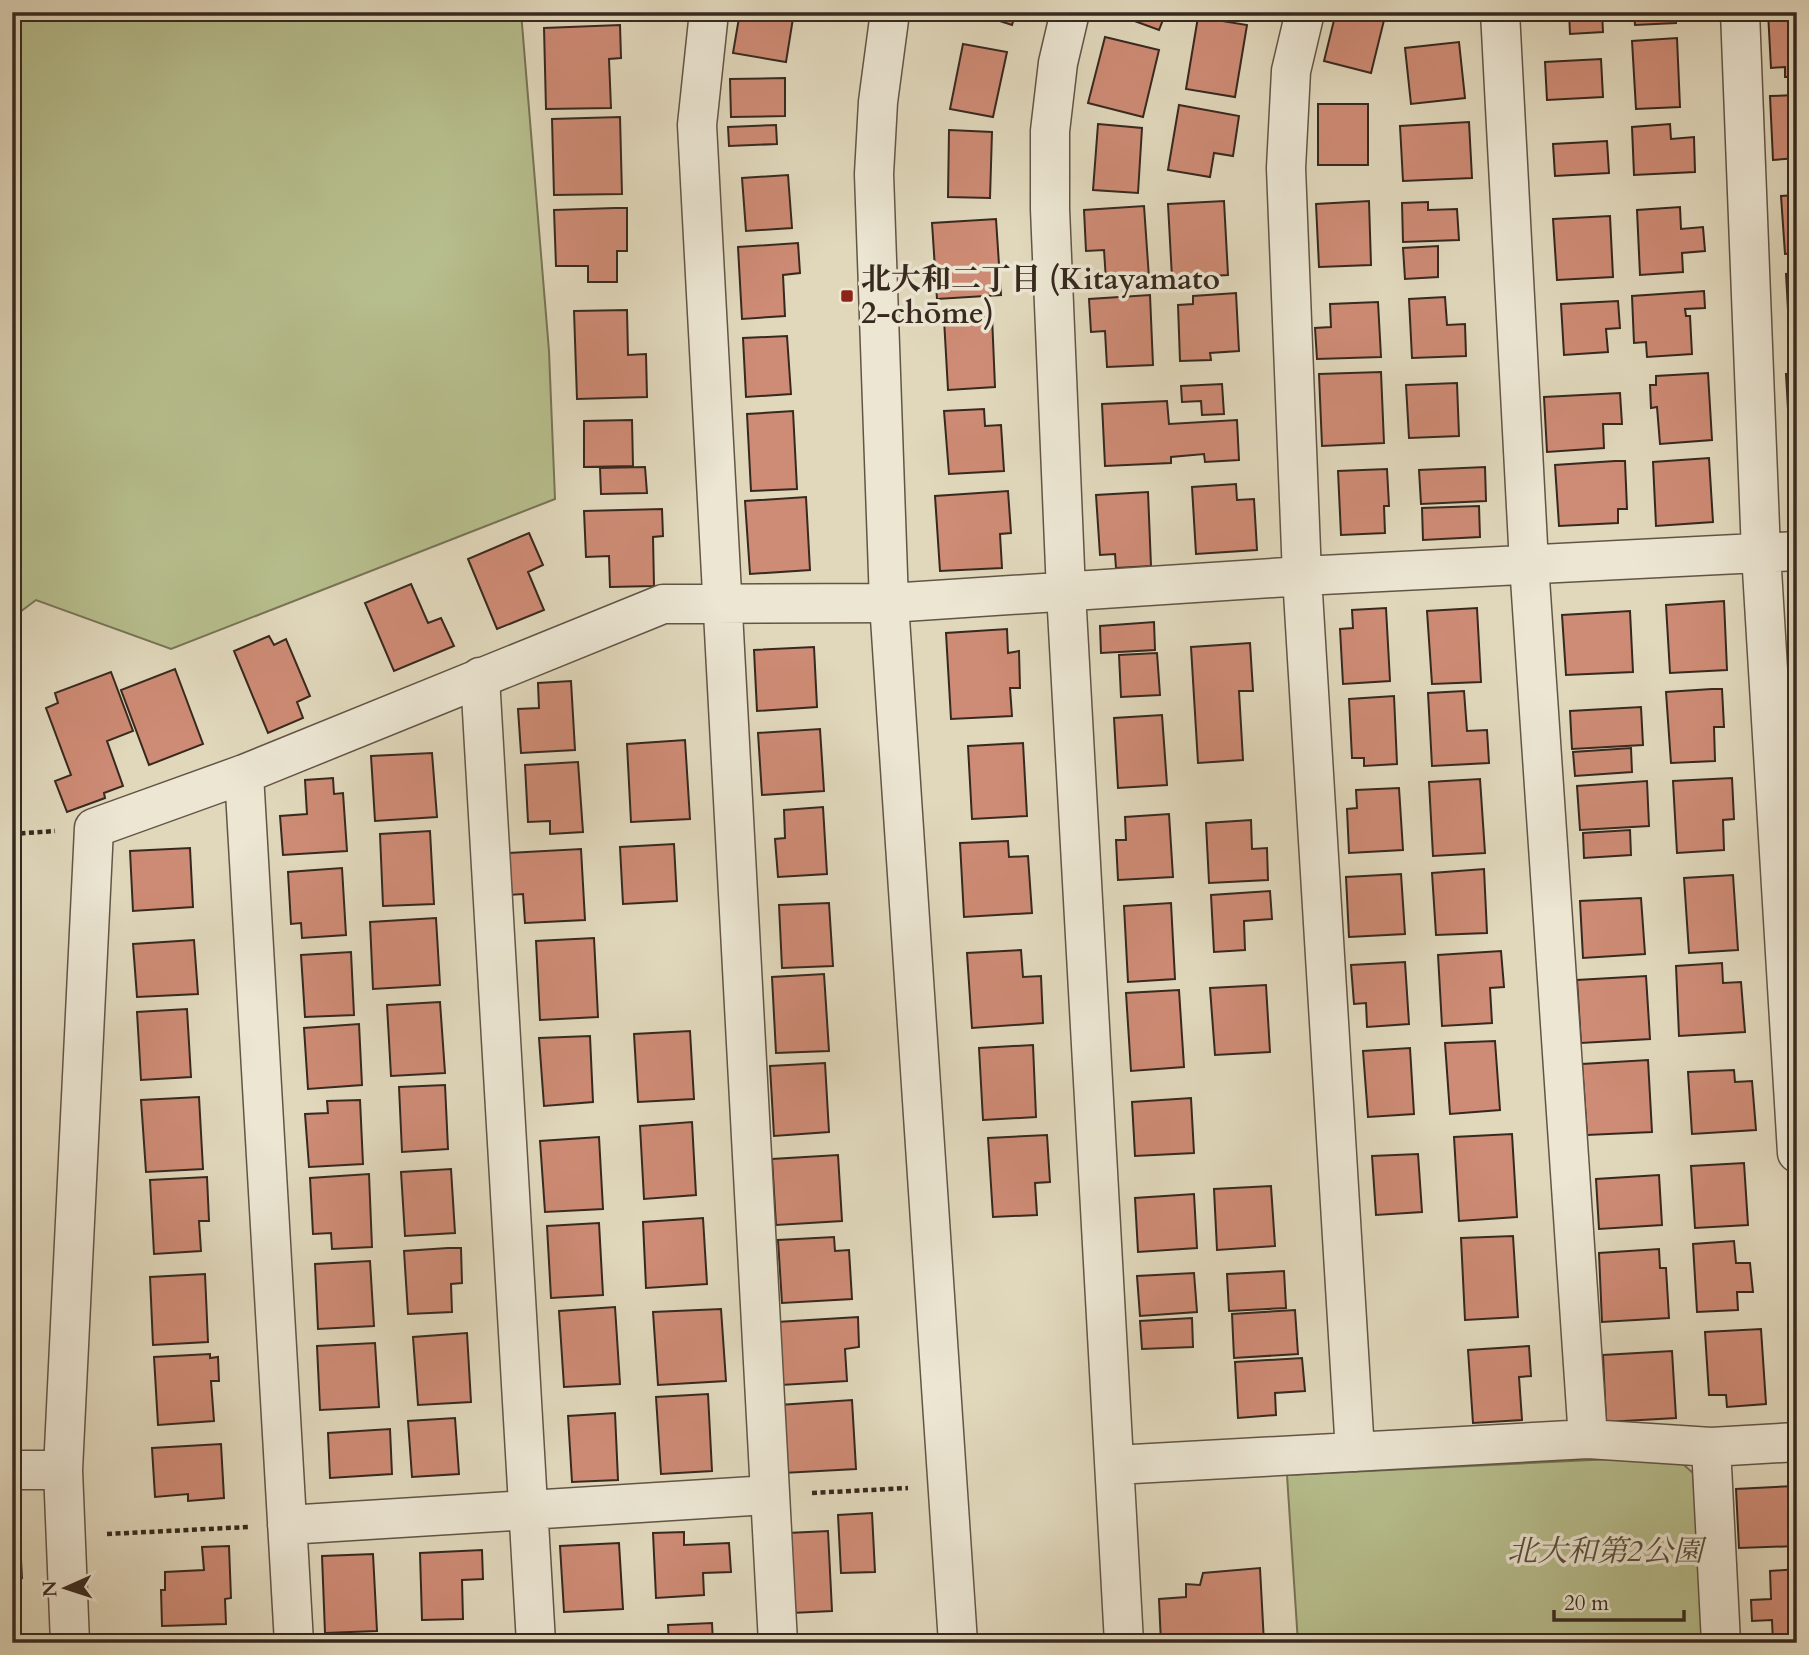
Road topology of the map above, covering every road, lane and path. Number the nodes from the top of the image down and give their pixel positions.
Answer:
1 (709, 12) edge
2 (890, 12) edge
3 (1070, 12) edge
4 (1305, 12) edge
5 (1500, 12) edge
6 (1740, 12) edge
7 (1779, 552) edge
8 (1529, 565) junction
9 (1302, 576) junction
10 (1066, 592) junction
11 (889, 603) junction
12 (723, 604) junction
13 (480, 677) junction
14 (243, 775) junction
15 (1797, 1153) edge
16 (1588, 1439) junction
17 (1797, 1442) edge
18 (1711, 1447) junction
19 (1356, 1452) junction
20 (1115, 1465) junction
21 (12, 1470) edge
22 (63, 1470) junction
23 (947, 1486) junction
24 (769, 1495) junction
25 (529, 1510) junction
26 (287, 1525) junction
27 (67, 1536) junction
28 (70, 1643) edge
29 (294, 1643) edge
30 (537, 1643) edge
31 (778, 1643) edge
32 (958, 1643) edge
33 (1124, 1643) edge
34 (1721, 1643) edge

1 - 12 street
2 - 11 street
3 - 10 street
4 - 9 street
5 - 8 street
6 - 7 street
7 - 8 street
7 - 15 street
8 - 9 street
8 - 16 street
9 - 10 street
9 - 19 street
10 - 11 street
10 - 20 street
11 - 12 street
11 - 23 street
12 - 13 street
12 - 24 street
13 - 14 street
13 - 25 street
14 - 22 street
14 - 26 street
16 - 18 street
16 - 19 street
17 - 18 street
18 - 34 street
19 - 20 street
20 - 33 street
21 - 22 street
22 - 27 street
23 - 24 path
23 - 32 street
24 - 25 street
24 - 31 street
25 - 26 street
25 - 30 street
26 - 27 path
26 - 29 street
27 - 28 street

